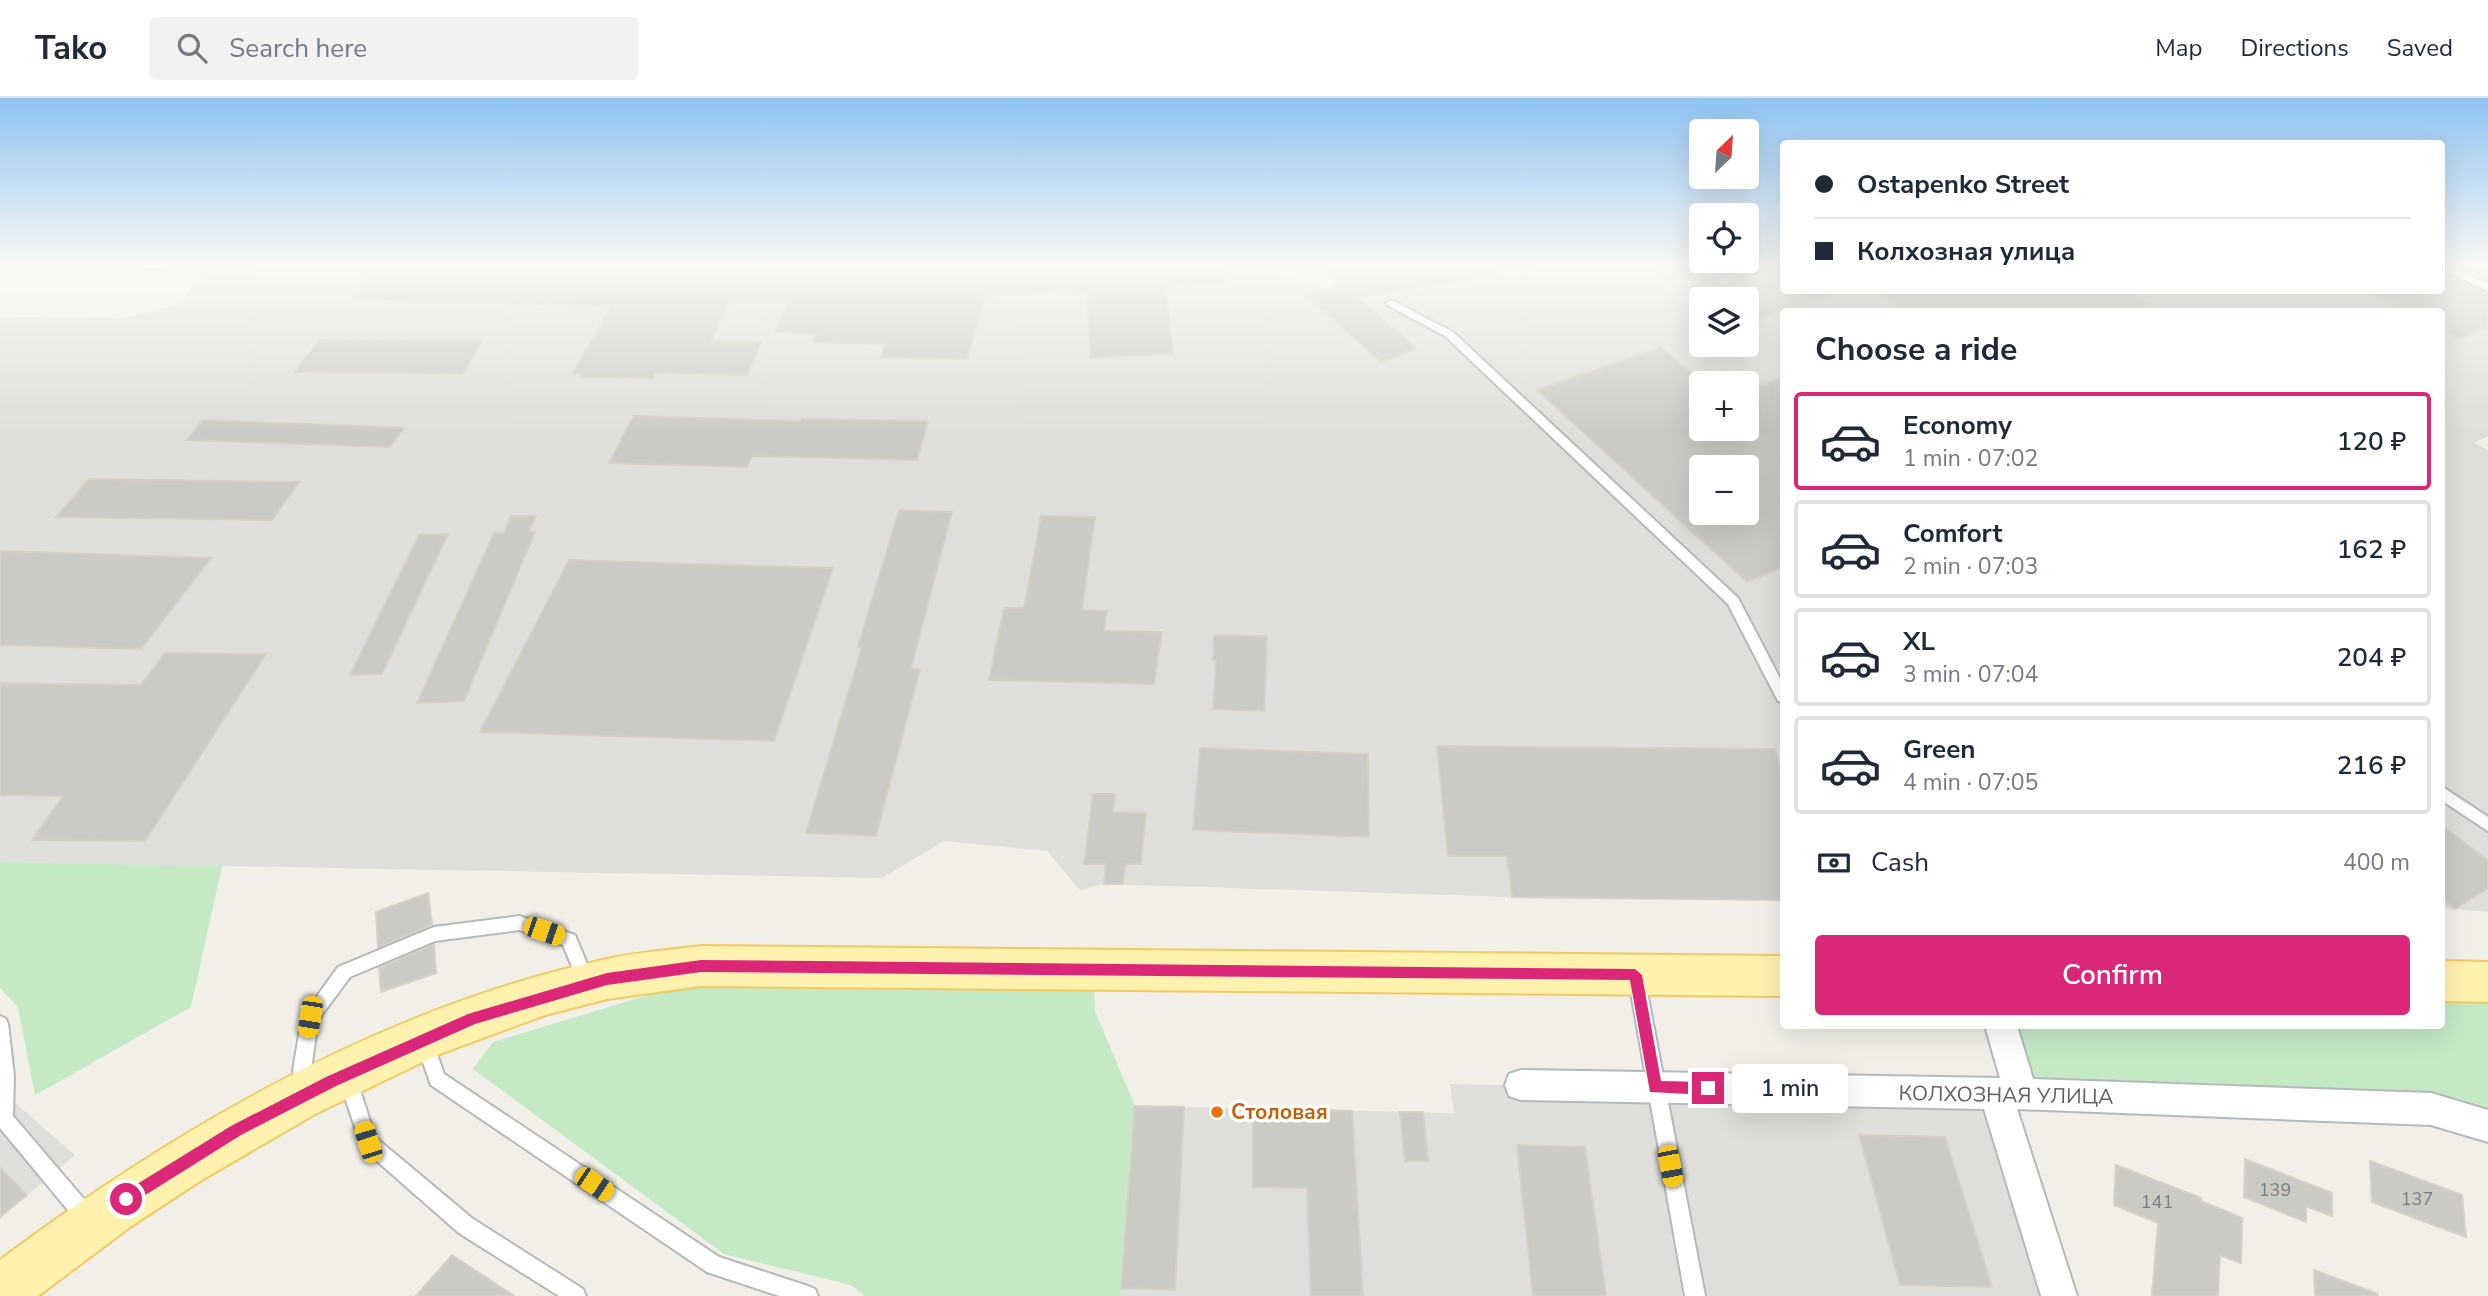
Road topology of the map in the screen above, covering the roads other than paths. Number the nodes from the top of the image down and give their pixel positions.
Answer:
1 (1425, 321) edge
2 (1780, 691) edge
3 (2445, 795) edge
4 (2488, 825) edge
5 (1635, 975) junction
6 (1780, 976) edge
7 (2445, 981) edge
8 (2488, 982) edge
9 (588, 985) junction
10 (0, 1024) edge
11 (2001, 1029) edge
12 (424, 1040) junction
13 (346, 1074) junction
14 (1521, 1085) dead end
15 (1655, 1088) junction
16 (2009, 1094) junction
17 (305, 1095) junction
18 (2488, 1126) edge
19 (92, 1224) junction
20 (0, 1292) edge
21 (576, 1296) edge
22 (808, 1296) edge
23 (1695, 1296) edge
24 (2059, 1296) edge

1 - 2 lane
3 - 4 lane
5 - 6 main road
5 - 9 main road
5 - 15 lane
7 - 8 main road
9 - 12 main road
9 - 17 lane
10 - 19 lane
11 - 16 street
12 - 13 main road
12 - 22 lane
13 - 17 main road
13 - 21 lane
14 - 15 street, КОЛХОЗНАЯ УЛИЦА
15 - 16 street, КОЛХОЗНАЯ УЛИЦА
15 - 23 lane
16 - 18 street, КОЛХОЗНАЯ УЛИЦА
16 - 24 street
17 - 19 main road
19 - 20 main road

